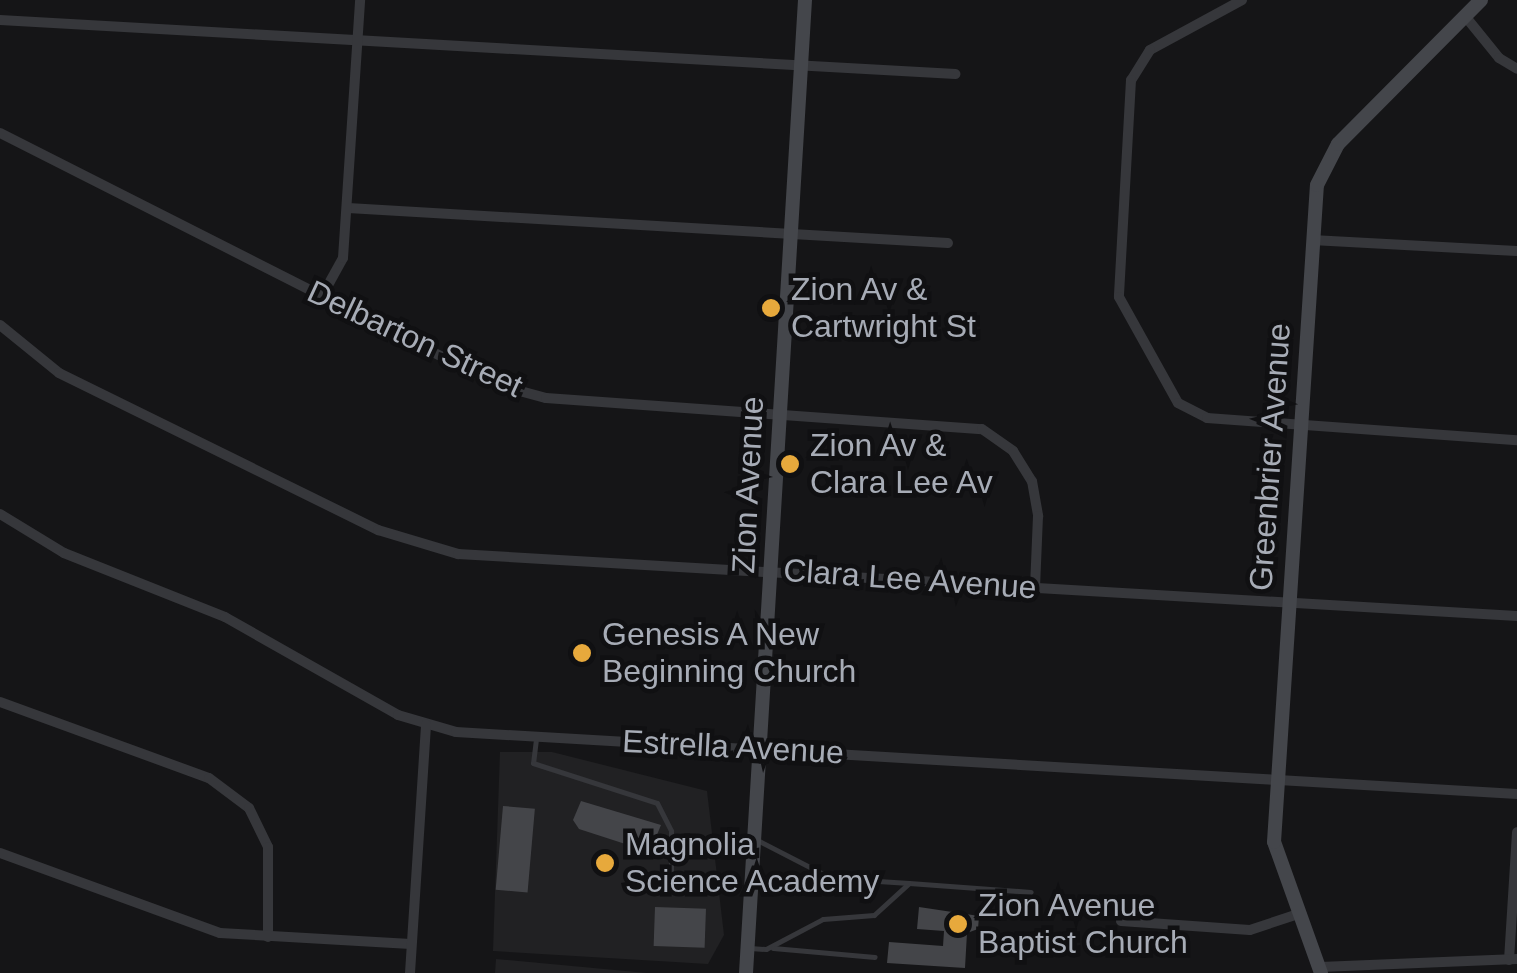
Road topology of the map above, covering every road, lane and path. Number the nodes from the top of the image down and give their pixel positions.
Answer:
1 (360, 0) edge
2 (805, 0) edge
3 (1242, 0) edge
4 (1481, 0) edge
5 (1465, 16) junction
6 (0, 20) edge
7 (357, 41) junction
8 (801, 66) junction
9 (1517, 69) edge
10 (955, 74) dead end
11 (0, 133) edge
12 (348, 208) junction
13 (792, 234) junction
14 (1312, 240) junction
15 (948, 243) dead end
16 (1517, 251) edge
17 (322, 296) junction
18 (0, 325) edge
19 (780, 411) junction
20 (1300, 425) junction
21 (1517, 440) edge
22 (0, 514) edge
23 (771, 571) junction
24 (1035, 587) junction
25 (1288, 602) junction
26 (1517, 616) edge
27 (0, 702) edge
28 (426, 725) junction
29 (536, 736) junction
30 (760, 748) junction
31 (1277, 782) junction
32 (1517, 794) edge
33 (1517, 832) edge
34 (754, 839) junction
35 (0, 853) edge
36 (671, 882) dead end
37 (910, 883) junction
38 (1031, 892) dead end
39 (1301, 913) junction
40 (1121, 921) dead end
41 (268, 936) junction
42 (411, 944) junction
43 (770, 947) junction
44 (747, 948) junction
45 (876, 957) dead end
46 (1513, 959) edge
47 (1320, 970) edge
48 (410, 973) edge
49 (746, 973) edge

1 - 7 street
2 - 8 street, Zion Avenue
3 - 20 street
4 - 5 street, Greenbrier Avenue
5 - 9 street
5 - 14 street, Greenbrier Avenue
6 - 7 street
7 - 8 street
7 - 12 street
8 - 10 street
8 - 13 street, Zion Avenue
11 - 17 street, Delbarton Street
12 - 13 street
12 - 17 street
13 - 15 street
13 - 19 street, Zion Avenue
14 - 16 street
14 - 20 street, Greenbrier Avenue
17 - 19 street, Delbarton Street
18 - 23 street, Clara Lee Avenue
19 - 23 street, Zion Avenue
19 - 24 street, Delbarton Street
20 - 21 street
20 - 25 street, Greenbrier Avenue
22 - 28 street, Estrella Avenue
23 - 24 street, Clara Lee Avenue
23 - 30 street, Zion Avenue
24 - 25 street, Clara Lee Avenue
25 - 26 street, Clara Lee Avenue
25 - 31 street, Greenbrier Avenue
27 - 41 street
28 - 29 street, Estrella Avenue
28 - 42 street
29 - 30 street, Estrella Avenue
29 - 36 lane
30 - 31 street, Estrella Avenue
30 - 34 street, Zion Avenue
31 - 32 street, Estrella Avenue
31 - 39 street, Greenbrier Avenue
33 - 46 street
34 - 37 lane
34 - 44 street, Zion Avenue
35 - 41 street
37 - 38 lane
37 - 43 lane
39 - 40 street
39 - 47 street, Greenbrier Avenue
41 - 42 street
42 - 48 street
43 - 44 lane
43 - 45 lane
44 - 49 street, Zion Avenue
46 - 47 street

